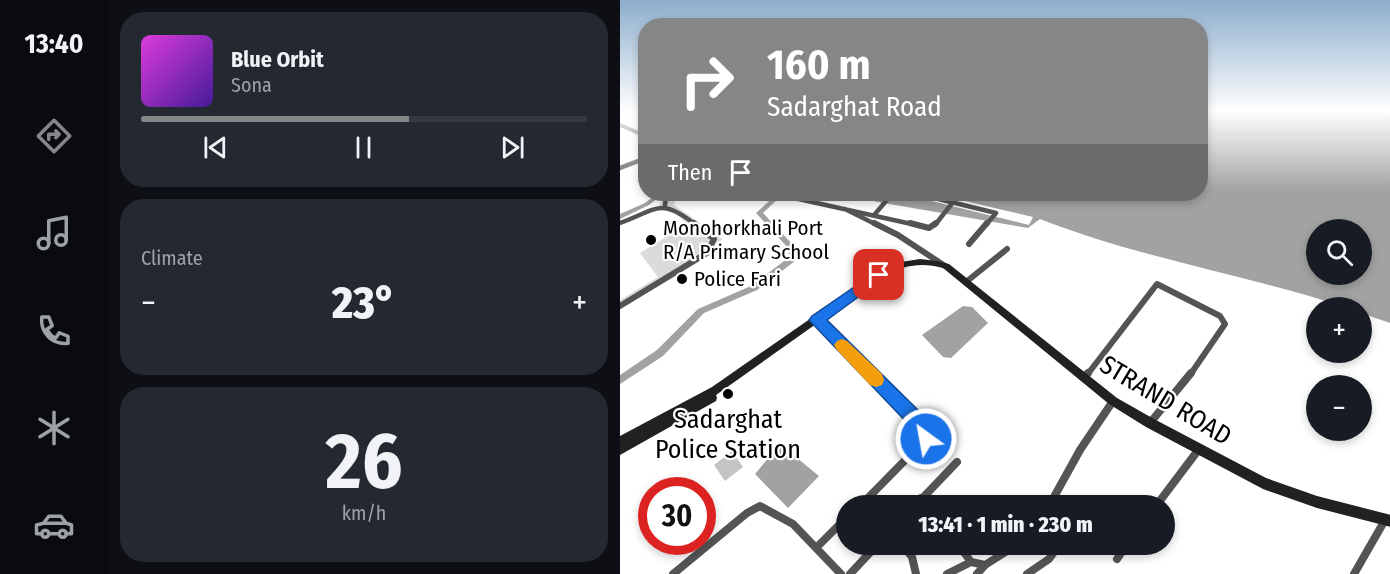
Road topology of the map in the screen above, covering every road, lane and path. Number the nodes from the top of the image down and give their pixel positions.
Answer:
1 (638, 161) edge
2 (620, 168) edge
3 (665, 201) edge
4 (809, 201) edge
5 (886, 201) edge
6 (949, 201) edge
7 (953, 202) junction
8 (836, 205) junction
9 (665, 206) junction
10 (875, 214) junction
11 (620, 223) edge
12 (969, 244) dead end
13 (1007, 249) dead end
14 (946, 266) junction
15 (966, 282) junction
16 (620, 306) edge
17 (818, 321) junction
18 (1084, 378) junction
19 (1113, 401) junction
20 (1150, 423) junction
21 (620, 442) edge
22 (1199, 449) junction
23 (620, 450) edge
24 (957, 462) dead end
25 (873, 495) edge
26 (930, 495) edge
27 (1055, 495) edge
28 (1164, 495) edge
29 (1388, 520) edge
30 (836, 528) edge
31 (817, 547) junction
32 (868, 555) edge
33 (910, 555) edge
34 (966, 555) edge
35 (1001, 555) edge
36 (1052, 555) edge
37 (1120, 555) edge
38 (1117, 559) dead end
39 (971, 562) junction
40 (985, 565) junction
41 (673, 574) edge
42 (841, 574) edge
43 (850, 574) edge
44 (916, 574) edge
45 (947, 574) edge
46 (977, 574) edge
47 (1027, 574) edge
48 (1354, 574) edge

1 - 2 street
3 - 9 street
4 - 8 street
5 - 10 street
6 - 7 street
7 - 10 street
7 - 12 street
8 - 10 street
8 - 14 street
9 - 11 street
9 - 16 street
13 - 15 street
14 - 15 main road, STRAND ROAD
14 - 17 main road
15 - 18 main road, STRAND ROAD
17 - 21 main road
17 - 23 main road
17 - 25 street
18 - 19 main road, STRAND ROAD
18 - 20 street
19 - 20 main road, STRAND ROAD
19 - 27 street
20 - 22 main road, STRAND ROAD
22 - 28 street
22 - 29 main road, STRAND ROAD
24 - 26 street
29 - 48 street
30 - 31 street
31 - 41 street
31 - 42 street
32 - 43 street
33 - 44 street
34 - 39 street
35 - 40 street
36 - 47 street
37 - 38 street
39 - 40 street
39 - 45 street
40 - 46 street

